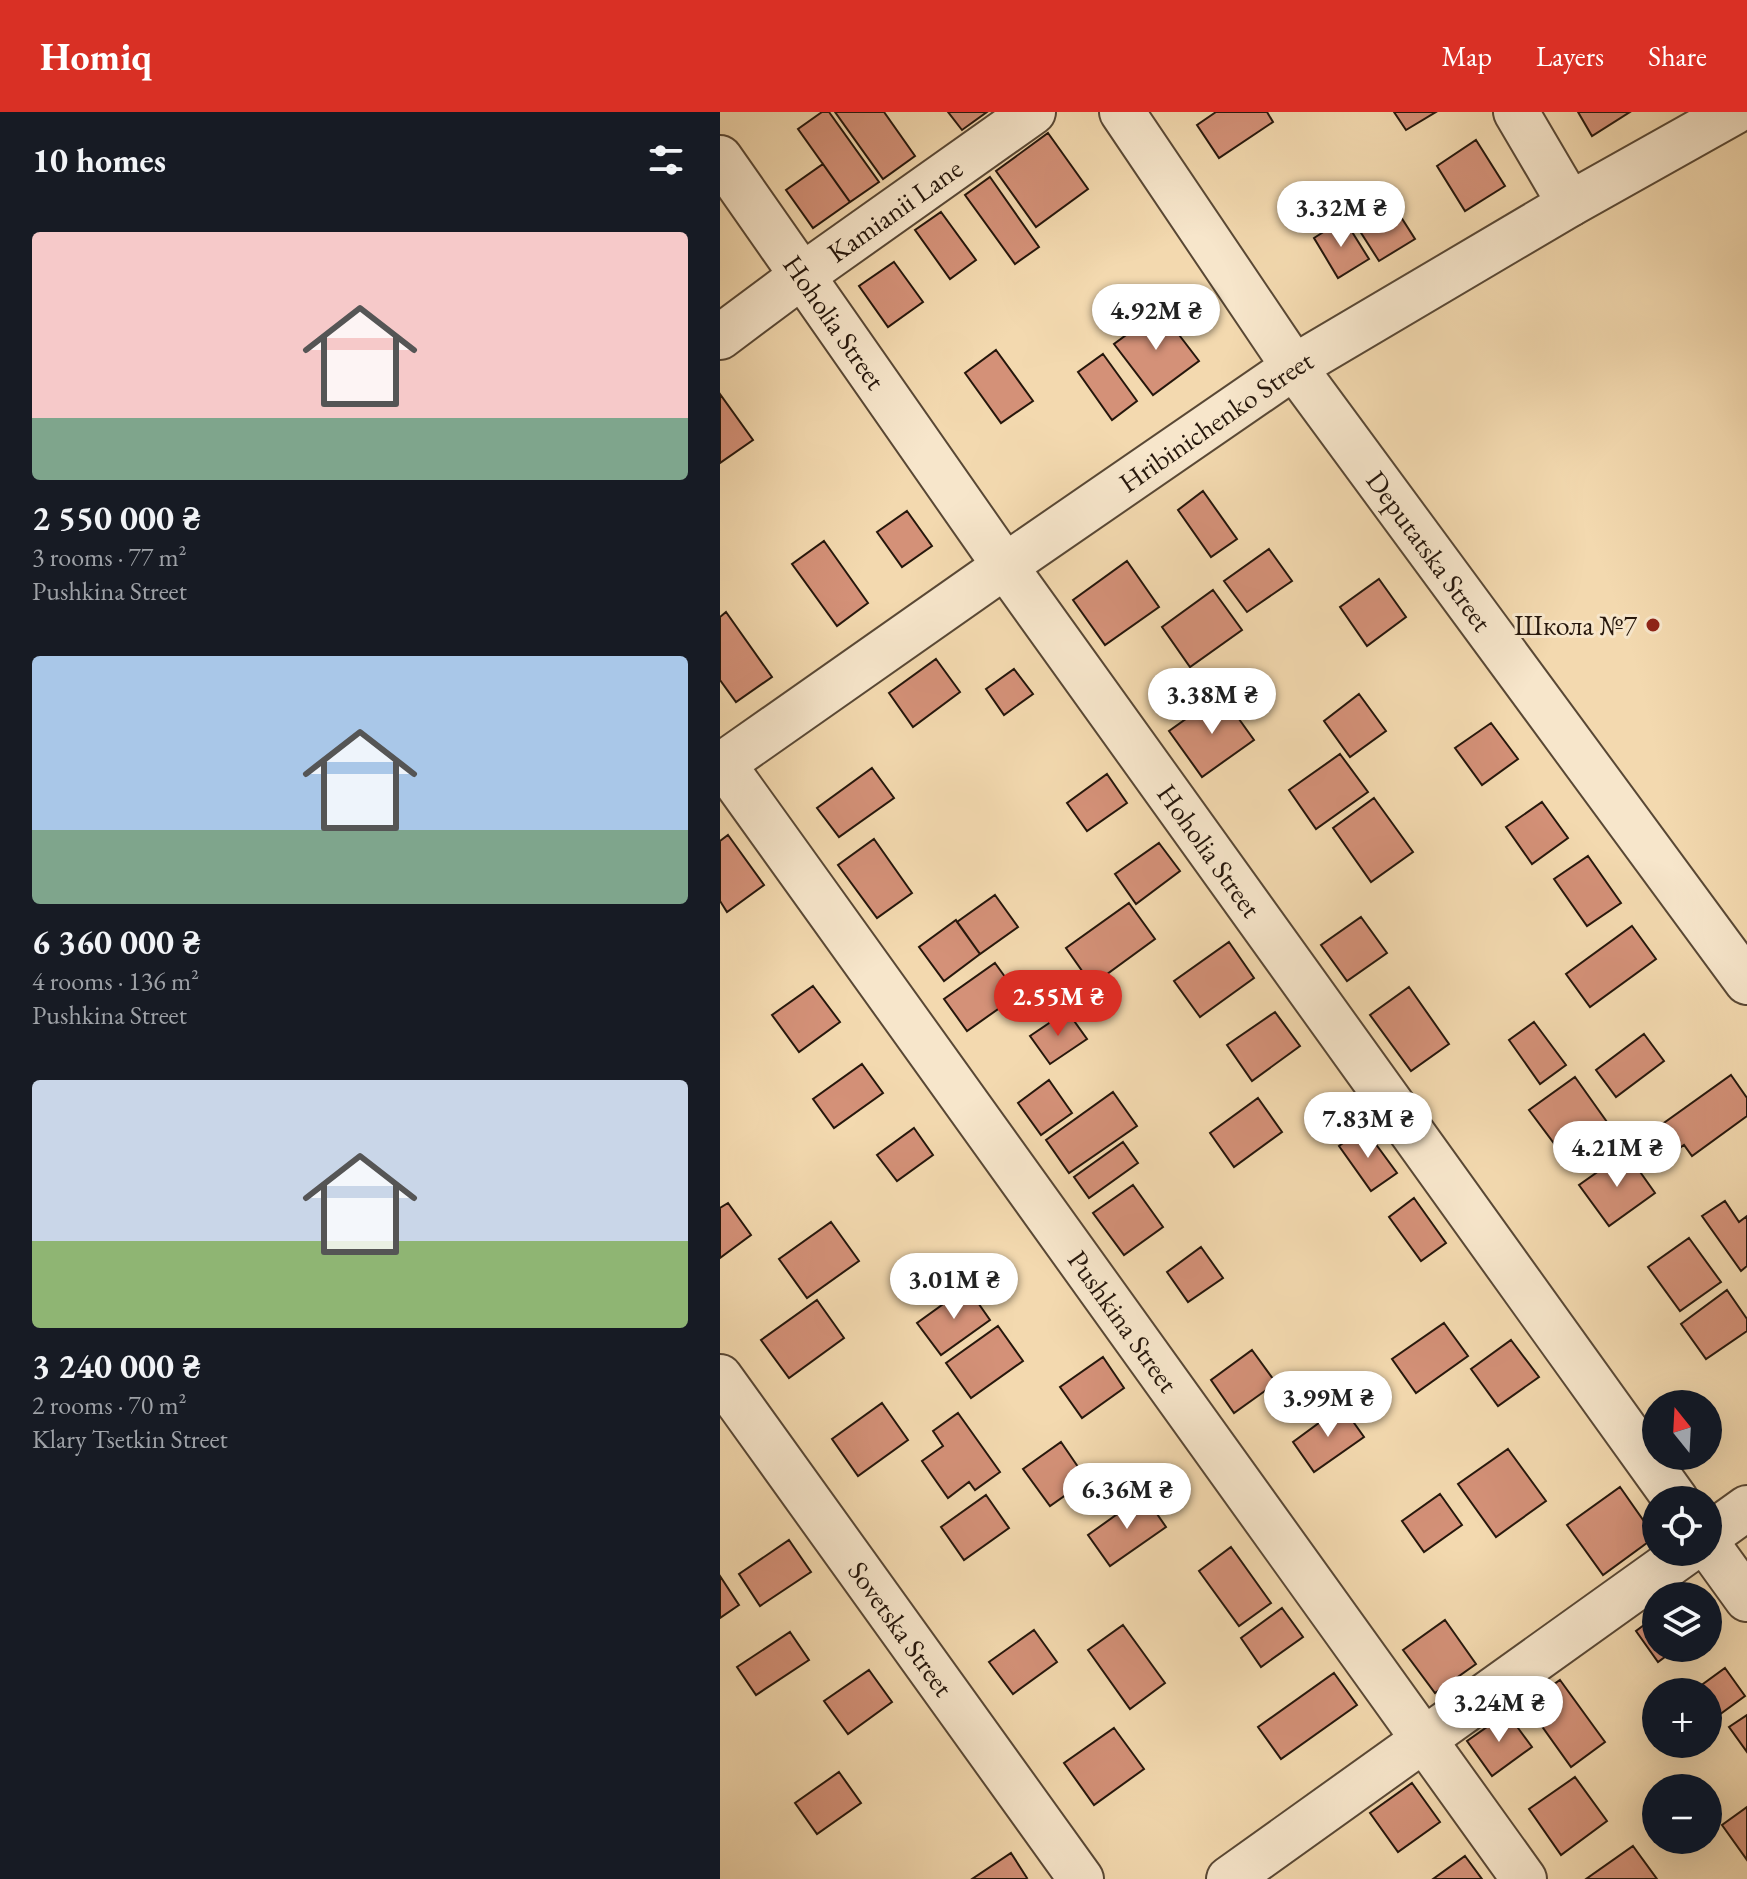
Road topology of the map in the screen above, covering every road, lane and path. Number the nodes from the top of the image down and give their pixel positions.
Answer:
1 (1033, 112) edge
2 (1122, 112) edge
3 (1516, 112) edge
4 (1734, 112) edge
5 (720, 158) edge
6 (1570, 204) junction
7 (803, 275) junction
8 (720, 337) edge
9 (1294, 367) junction
10 (1005, 566) junction
11 (722, 765) edge
12 (1747, 982) edge
13 (720, 1377) edge
14 (1666, 1486) edge
15 (1747, 1508) edge
16 (1722, 1526) edge
17 (1722, 1564) edge
18 (1666, 1566) edge
19 (1747, 1599) edge
20 (1425, 1739) junction
21 (1081, 1879) edge
22 (1229, 1879) edge
23 (1524, 1879) edge

1 - 7 street, Kamianii Lane
2 - 9 street, Deputatska Street
3 - 6 street
4 - 6 street, Hribinichenko Street
5 - 7 street, Hoholia Street
6 - 9 street, Hribinichenko Street
7 - 8 street, Kamianii Lane
7 - 10 street, Hoholia Street
9 - 10 street, Hribinichenko Street
9 - 12 street, Deputatska Street
10 - 11 street, Hribinichenko Street
10 - 14 street, Hoholia Street
11 - 20 street, Pushkina Street
13 - 21 street, Sovetska Street
15 - 16 street
17 - 19 street
18 - 20 street
20 - 22 street
20 - 23 street, Pushkina Street

